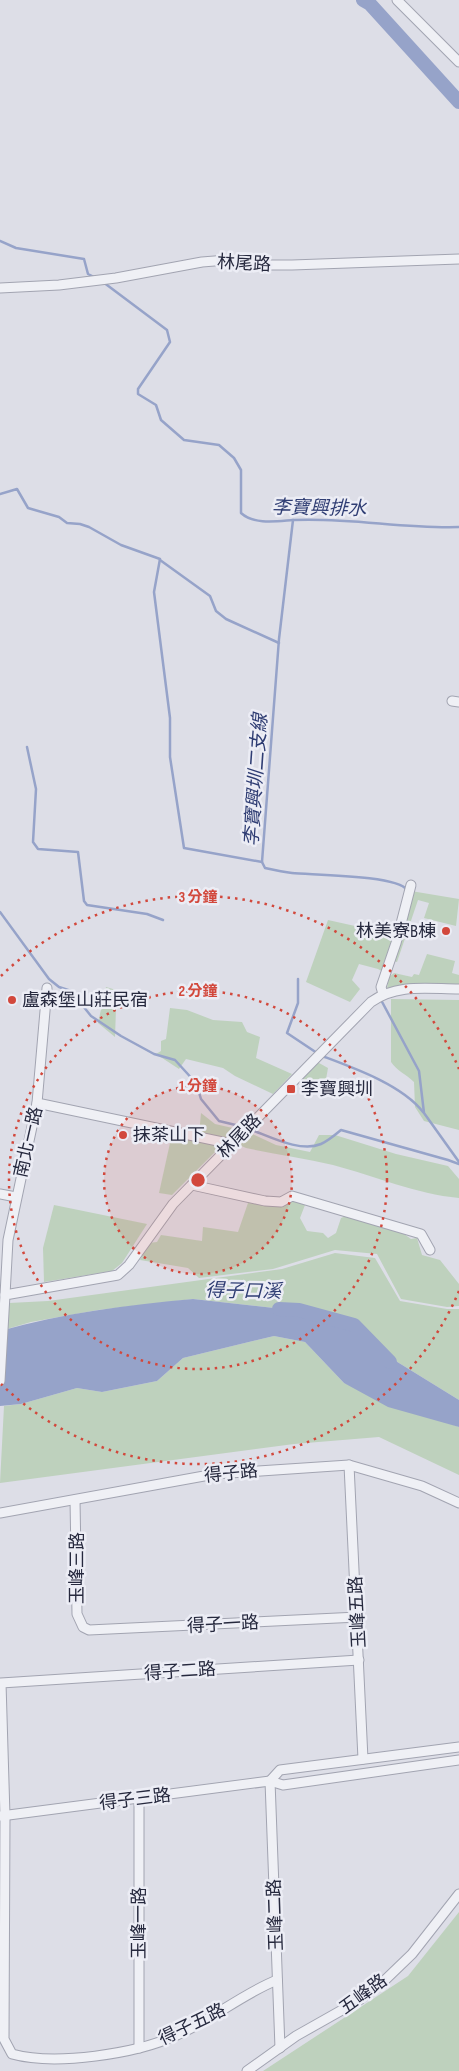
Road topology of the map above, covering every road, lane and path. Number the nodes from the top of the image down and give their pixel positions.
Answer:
1 (397, 0) edge
2 (458, 59) edge
3 (459, 259) edge
4 (0, 288) edge
5 (410, 885) dead end
6 (46, 988) dead end
7 (459, 989) edge
8 (383, 994) junction
9 (37, 1103) junction
10 (232, 1144) junction
11 (192, 1185) junction
12 (0, 1194) edge
13 (16, 1198) junction
14 (430, 1250) dead end
15 (4, 1300) junction
16 (0, 1381) edge
17 (349, 1465) junction
18 (75, 1500) junction
19 (459, 1503) edge
20 (0, 1513) edge
21 (358, 1617) junction
22 (89, 1630) joint
23 (359, 1660) junction
24 (1, 1684) edge
25 (459, 1747) edge
26 (364, 1760) junction
27 (459, 1760) edge
28 (270, 1782) junction
29 (139, 1798) junction
30 (2, 1816) edge
31 (459, 1894) edge
32 (278, 1980) junction
33 (139, 2048) junction
34 (280, 2048) junction
35 (247, 2071) edge

1 - 2 street
3 - 4 street, 林尾路
5 - 8 street
6 - 9 street, 南北一路
7 - 8 street, 林尾路
8 - 10 street, 林尾路
9 - 10 street
9 - 13 street, 南北一路
10 - 11 street, 林尾路
11 - 14 street
11 - 15 street, 林尾路
12 - 13 street
13 - 15 street, 南北一路
15 - 16 street, 南北一路
17 - 18 street, 得子路
17 - 19 street, 得子路
17 - 21 street, 玉峰五路
18 - 20 street, 得子路
18 - 22 street, 玉峰三路
21 - 22 street, 得子一路
21 - 23 street, 玉峰五路
23 - 24 street, 得子二路
23 - 26 street, 玉峰五路
24 - 30 street
25 - 26 street
26 - 28 street
27 - 28 street
28 - 29 street, 得子三路
28 - 32 street, 玉峰二路
29 - 30 street, 得子三路
29 - 33 street, 玉峰一路
30 - 33 street, 得子五路
31 - 34 street, 五峰路
32 - 33 street, 得子五路
32 - 34 street, 玉峰二路
34 - 35 street, 五峰路

